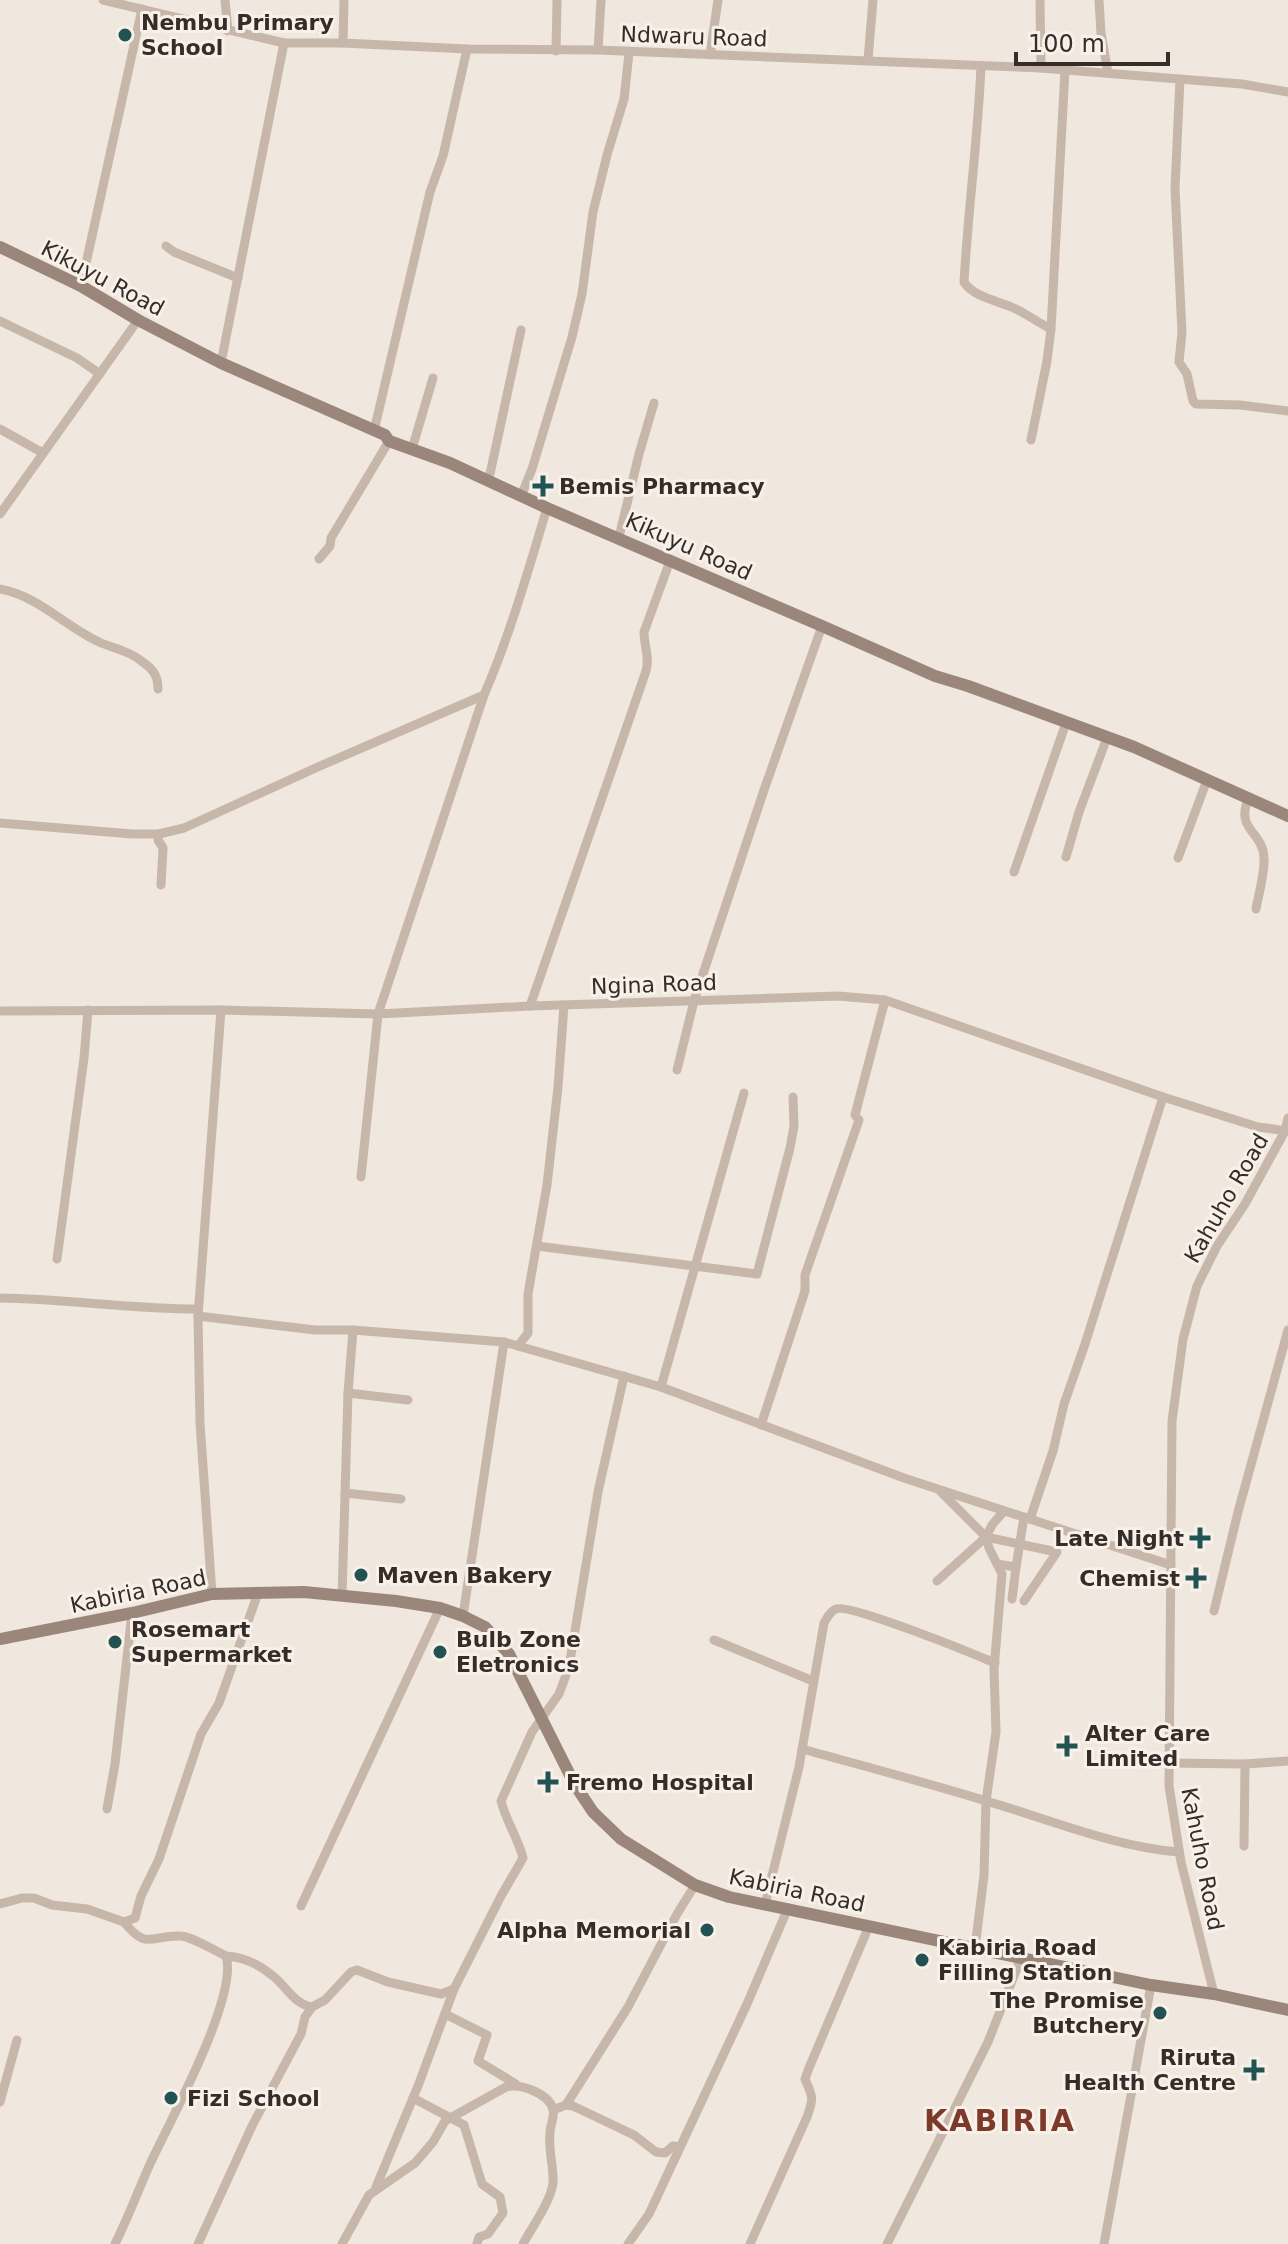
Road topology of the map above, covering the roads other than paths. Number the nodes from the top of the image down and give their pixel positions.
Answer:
1 (103, 0) edge
2 (225, 0) edge
3 (344, 0) edge
4 (557, 0) edge
5 (601, 0) edge
6 (718, 0) edge
7 (873, 0) edge
8 (1040, 0) edge
9 (1099, 0) edge
10 (115, 1) edge
11 (142, 9) junction
12 (228, 31) junction
13 (284, 43) junction
14 (343, 43) junction
15 (467, 49) junction
16 (598, 50) junction
17 (556, 51) junction
18 (629, 53) junction
19 (710, 55) junction
20 (868, 60) junction
21 (981, 66) junction
22 (1041, 68) junction
23 (1065, 70) junction
24 (1108, 73) junction
25 (1180, 79) junction
26 (1288, 92) edge
27 (166, 246) dead end
28 (0, 247) edge
29 (238, 278) junction
30 (81, 286) junction
31 (138, 320) junction
32 (0, 321) edge
33 (1051, 329) junction
34 (521, 330) dead end
35 (221, 363) junction
36 (100, 374) junction
37 (433, 378) dead end
38 (654, 403) dead end
39 (1288, 411) edge
40 (0, 429) edge
41 (374, 431) junction
42 (1031, 440) dead end
43 (389, 441) junction
44 (412, 449) junction
45 (43, 453) junction
46 (486, 480) junction
47 (522, 494) junction
48 (547, 508) junction
49 (0, 514) edge
50 (619, 537) junction
51 (319, 559) dead end
52 (670, 561) junction
53 (0, 589) edge
54 (822, 626) junction
55 (158, 689) dead end
56 (484, 695) junction
57 (1066, 723) junction
58 (1107, 738) junction
59 (1207, 780) junction
60 (1249, 798) junction
61 (1288, 816) edge
62 (0, 823) edge
63 (159, 834) junction
64 (1066, 857) dead end
65 (1178, 858) dead end
66 (1014, 872) dead end
67 (161, 885) dead end
68 (1256, 909) dead end
69 (885, 1000) junction
70 (694, 1001) junction
71 (564, 1005) junction
72 (530, 1006) junction
73 (88, 1010) junction
74 (221, 1010) junction
75 (0, 1011) edge
76 (378, 1014) junction
77 (677, 1070) dead end
78 (744, 1093) dead end
79 (793, 1097) dead end
80 (1163, 1097) junction
81 (1288, 1118) edge
82 (1286, 1131) edge
83 (361, 1177) dead end
84 (537, 1246) junction
85 (57, 1259) dead end
86 (695, 1265) junction
87 (0, 1298) edge
88 (198, 1312) junction
89 (353, 1330) junction
90 (1288, 1330) edge
91 (504, 1342) junction
92 (518, 1346) junction
93 (624, 1376) junction
94 (661, 1387) junction
95 (348, 1393) junction
96 (408, 1400) dead end
97 (761, 1425) junction
98 (938, 1489) junction
99 (345, 1493) junction
100 (401, 1499) dead end
101 (1004, 1511) junction
102 (1027, 1518) junction
103 (986, 1537) junction
104 (1020, 1545) junction
105 (997, 1564) junction
106 (1171, 1565) junction
107 (1016, 1567) junction
108 (937, 1581) dead end
109 (258, 1593) junction
110 (212, 1594) junction
111 (342, 1596) junction
112 (1012, 1599) dead end
113 (1024, 1601) dead end
114 (440, 1608) junction
115 (1214, 1611) dead end
116 (132, 1613) junction
117 (463, 1616) junction
118 (0, 1639) edge
119 (714, 1640) dead end
120 (995, 1663) junction
121 (813, 1681) junction
122 (542, 1717) junction
123 (802, 1749) junction
124 (1288, 1761) edge
125 (1169, 1763) junction
126 (1245, 1764) junction
127 (986, 1801) junction
128 (107, 1809) dead end
129 (1244, 1846) dead end
130 (1179, 1852) junction
131 (695, 1885) junction
132 (0, 1904) edge
133 (765, 1904) junction
134 (301, 1906) dead end
135 (788, 1908) junction
136 (124, 1922) junction
137 (869, 1926) junction
138 (975, 1948) junction
139 (226, 1956) junction
140 (1021, 1958) junction
141 (1151, 1985) junction
142 (454, 1989) junction
143 (1214, 1994) junction
144 (312, 2007) junction
145 (1288, 2010) edge
146 (445, 2014) junction
147 (17, 2040) dead end
148 (516, 2084) junction
149 (413, 2098) junction
150 (0, 2102) edge
151 (566, 2105) junction
152 (553, 2110) junction
153 (451, 2118) junction
154 (680, 2147) junction
155 (374, 2191) junction
156 (115, 2244) edge
157 (198, 2244) edge
158 (342, 2244) edge
159 (477, 2244) edge
160 (523, 2244) edge
161 (628, 2244) edge
162 (750, 2244) edge
163 (887, 2244) edge
164 (1104, 2244) edge

1 - 10 street, Ndwaru Road
2 - 12 street
3 - 14 street
4 - 17 street
5 - 16 street
6 - 19 street
7 - 20 street
8 - 22 street
9 - 24 street
10 - 11 street, Ndwaru Road
11 - 12 street, Ndwaru Road
11 - 30 street
12 - 13 street, Ndwaru Road
13 - 14 street, Ndwaru Road
13 - 29 street
14 - 15 street, Ndwaru Road
15 - 17 street, Ndwaru Road
15 - 41 street
16 - 17 street, Ndwaru Road
16 - 18 street, Ndwaru Road
18 - 19 street, Ndwaru Road
18 - 47 street
19 - 20 street, Ndwaru Road
20 - 21 street, Ndwaru Road
21 - 22 street, Ndwaru Road
21 - 33 street
22 - 23 street, Ndwaru Road
23 - 24 street, Ndwaru Road
23 - 33 street
24 - 25 street, Ndwaru Road
25 - 26 street, Ndwaru Road
25 - 39 street
27 - 29 street
28 - 30 main road, Kikuyu Road
29 - 35 street
30 - 31 main road, Kikuyu Road
31 - 35 main road, Kikuyu Road
31 - 36 street
32 - 36 street
33 - 42 street
34 - 46 street
35 - 41 main road, Kikuyu Road
36 - 45 street
37 - 44 street
38 - 50 street
40 - 45 street
41 - 43 main road, Kikuyu Road
43 - 44 main road, Kikuyu Road
43 - 51 street
44 - 46 main road, Kikuyu Road
45 - 49 street
46 - 47 main road, Kikuyu Road
47 - 48 main road, Kikuyu Road
48 - 50 main road, Kikuyu Road
48 - 56 street
50 - 52 main road, Kikuyu Road
52 - 54 main road, Kikuyu Road
52 - 72 street
53 - 55 street
54 - 57 main road, Kikuyu Road
54 - 70 street
56 - 63 street
56 - 76 street
57 - 58 main road, Kikuyu Road
57 - 66 street
58 - 59 main road, Kikuyu Road
58 - 64 street
59 - 60 main road, Kikuyu Road
59 - 65 street
60 - 61 main road, Kikuyu Road
60 - 68 street
62 - 63 street
63 - 67 street
69 - 70 street, Ngina Road
69 - 80 street, Ngina Road
69 - 97 street
70 - 71 street, Ngina Road
70 - 77 street
71 - 72 street, Ngina Road
71 - 84 street
72 - 76 street, Ngina Road
73 - 74 street, Ngina Road
73 - 75 street, Ngina Road
73 - 85 street
74 - 76 street, Ngina Road
74 - 88 street
76 - 83 street
78 - 86 street
79 - 86 street
80 - 82 street, Ngina Road
80 - 102 street
81 - 82 street, Kahuho Road
82 - 106 street, Kahuho Road
84 - 86 street
84 - 92 street
86 - 94 street
87 - 88 street
88 - 89 street
88 - 110 street
89 - 91 street
89 - 95 street
90 - 115 street
91 - 92 street
91 - 117 street
92 - 93 street
93 - 94 street
93 - 122 street
94 - 97 street
95 - 96 street
95 - 99 street
97 - 98 street
98 - 101 street
98 - 103 street
99 - 100 street
99 - 111 street
101 - 102 street
101 - 103 street
102 - 104 street
102 - 106 street
103 - 104 street
103 - 105 street
103 - 108 street
104 - 107 street
104 - 113 street
105 - 107 street
105 - 120 street
106 - 125 street, Kahuho Road
107 - 112 street
109 - 110 main road, Kabiria Road
109 - 111 main road, Kabiria Road
109 - 136 street
110 - 116 main road, Kabiria Road
111 - 114 main road, Kabiria Road
114 - 117 main road, Kabiria Road
114 - 134 street
116 - 118 main road, Kabiria Road
116 - 128 street
117 - 122 main road, Kabiria Road
119 - 121 street
120 - 121 street
120 - 127 street
121 - 123 street
122 - 131 main road, Kabiria Road
122 - 142 street
123 - 127 street
123 - 133 street
124 - 126 street
125 - 126 street
125 - 130 street, Kahuho Road
126 - 129 street
127 - 130 street
127 - 138 street
130 - 143 street, Kahuho Road
131 - 133 main road, Kabiria Road
131 - 151 street
132 - 136 street
133 - 135 main road, Kabiria Road
135 - 137 main road, Kabiria Road
135 - 154 street
136 - 139 street
137 - 138 main road, Kabiria Road
137 - 162 street
138 - 140 main road, Kabiria Road
139 - 144 street
139 - 156 street
140 - 141 main road, Kabiria Road
140 - 163 street
141 - 143 main road, Kabiria Road
141 - 164 street
142 - 144 street
142 - 146 street
143 - 145 main road, Kabiria Road
144 - 157 street
146 - 148 street
146 - 149 street
147 - 150 street
148 - 152 street
148 - 153 street
149 - 153 street
149 - 155 street
151 - 152 street
151 - 154 street
152 - 160 street
153 - 155 street
153 - 159 street
154 - 161 street
155 - 158 street

